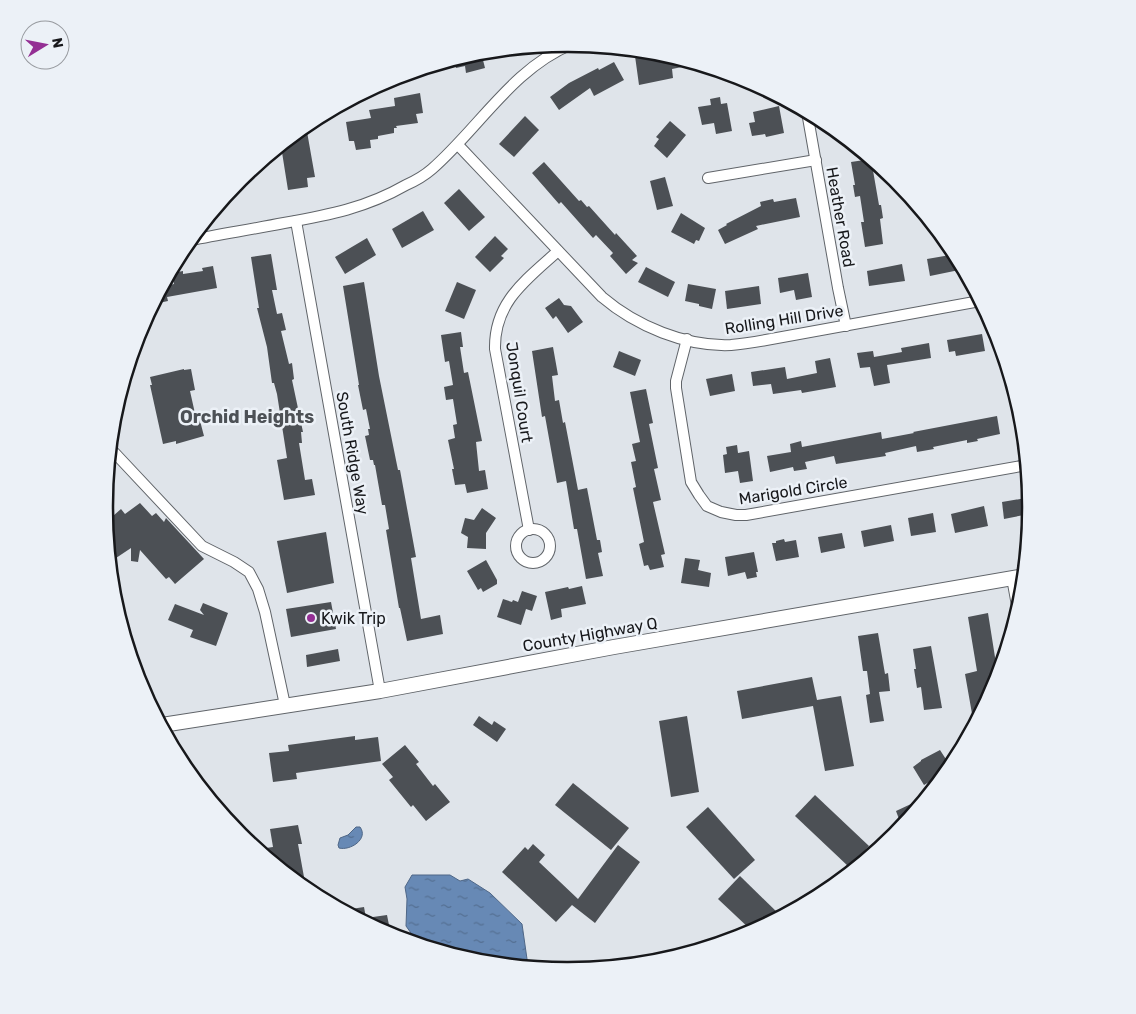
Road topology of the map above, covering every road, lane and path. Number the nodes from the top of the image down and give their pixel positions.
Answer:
1 (556, 52) edge
2 (809, 121) edge
3 (458, 145) junction
4 (816, 160) junction
5 (708, 178) dead end
6 (296, 221) junction
7 (201, 238) edge
8 (558, 251) junction
9 (974, 302) edge
10 (846, 326) junction
11 (687, 339) junction
12 (116, 455) edge
13 (1021, 467) edge
14 (529, 530) dead end
15 (1018, 577) edge
16 (380, 691) junction
17 (286, 705) junction
18 (168, 723) edge

1 - 3 street
2 - 4 street, Heather Road
3 - 6 street
3 - 8 street, Rolling Hill Drive
4 - 5 street
4 - 10 street, Heather Road
6 - 7 street
6 - 16 street, South Ridge Way
8 - 11 street, Rolling Hill Drive
8 - 14 street, Jonquil Court
9 - 10 street, Rolling Hill Drive
10 - 11 street, Rolling Hill Drive
11 - 13 street, Marigold Circle
12 - 17 street
15 - 16 main road, County Highway Q
16 - 17 main road, County Highway Q
17 - 18 main road, County Highway Q

